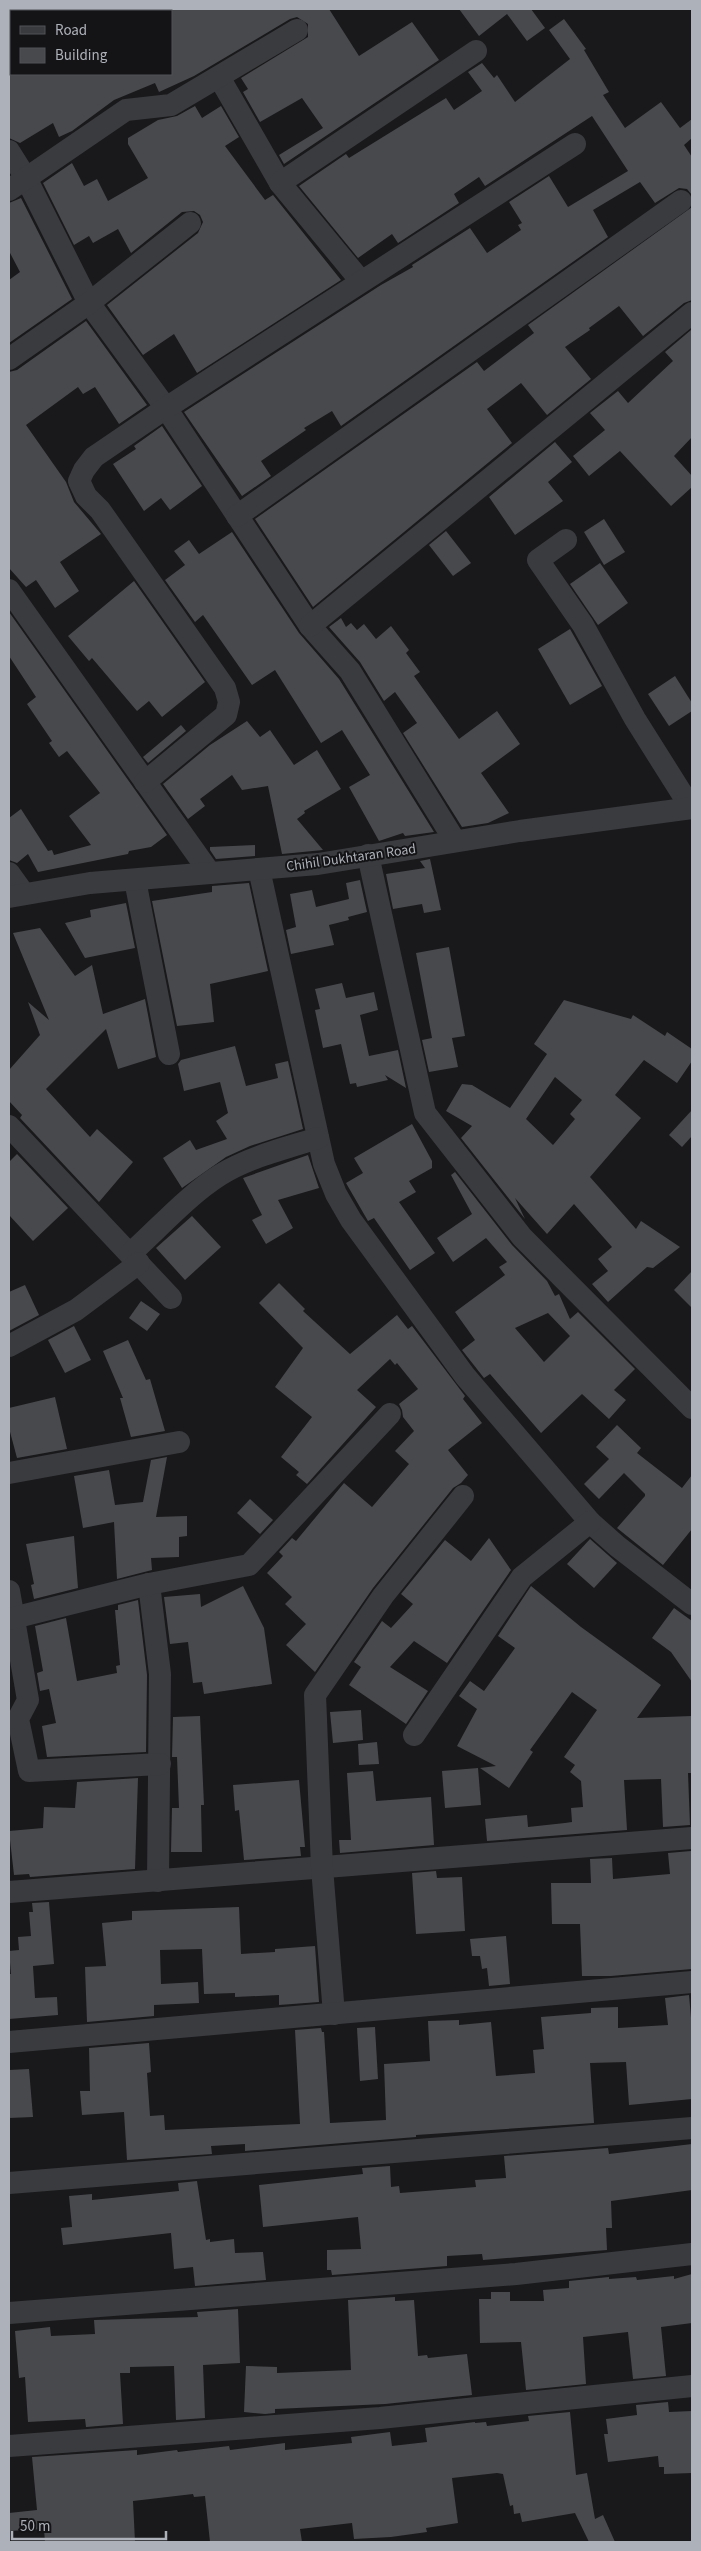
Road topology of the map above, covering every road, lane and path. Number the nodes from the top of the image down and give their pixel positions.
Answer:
1 (297, 30) dead end
2 (476, 51) dead end
3 (219, 77) junction
4 (575, 144) dead end
5 (9, 151) edge
6 (280, 183) junction
7 (17, 184) edge
8 (681, 201) dead end
9 (190, 223) dead end
10 (360, 280) junction
11 (89, 303) junction
12 (692, 313) edge
13 (9, 359) edge
14 (166, 408) junction
15 (237, 516) junction
16 (566, 540) dead end
17 (9, 590) edge
18 (310, 626) junction
19 (145, 782) junction
20 (692, 808) edge
21 (455, 841) junction
22 (368, 855) junction
23 (259, 869) junction
24 (9, 873) edge
25 (210, 873) junction
26 (135, 880) junction
27 (16, 895) edge
28 (169, 1054) dead end
29 (9, 1126) edge
30 (318, 1138) junction
31 (135, 1259) junction
32 (170, 1298) dead end
33 (9, 1346) edge
34 (692, 1408) edge
35 (390, 1414) dead end
36 (179, 1442) dead end
37 (9, 1473) edge
38 (463, 1496) dead end
39 (590, 1522) junction
40 (149, 1584) junction
41 (9, 1592) edge
42 (692, 1604) edge
43 (11, 1618) edge
44 (414, 1735) dead end
45 (160, 1764) junction
46 (692, 1838) edge
47 (322, 1868) junction
48 (158, 1881) junction
49 (9, 1892) edge
50 (692, 1982) edge
51 (334, 2014) junction
52 (9, 2042) edge
53 (692, 2128) edge
54 (9, 2183) edge
55 (692, 2254) edge
56 (9, 2313) edge
57 (692, 2386) edge
58 (9, 2446) edge

1 - 3 street
2 - 6 street
3 - 6 street
3 - 7 street
4 - 10 street
5 - 7 street
6 - 10 street
7 - 11 street
8 - 15 street
9 - 11 street
10 - 14 street
11 - 13 street
11 - 14 street
12 - 18 street
14 - 15 street
14 - 19 street
15 - 18 street
16 - 20 street
17 - 19 street
18 - 21 street
19 - 25 street
20 - 21 street, Chihil Dukhtaran Road
21 - 22 street, Chihil Dukhtaran Road
22 - 23 street, Chihil Dukhtaran Road
22 - 34 street
23 - 25 street, Chihil Dukhtaran Road
23 - 30 street
24 - 27 street
25 - 26 street, Chihil Dukhtaran Road
26 - 27 street, Chihil Dukhtaran Road
26 - 28 street
29 - 31 street
30 - 31 street
30 - 39 street
31 - 32 street
31 - 33 street
35 - 40 street
36 - 37 street
38 - 47 street
39 - 42 street
39 - 44 street
40 - 43 street
40 - 45 street
41 - 43 street
43 - 45 street
45 - 48 street
46 - 47 street
47 - 48 street
47 - 51 street
48 - 49 street
50 - 51 street
51 - 52 street
53 - 54 street
55 - 56 street
57 - 58 street

